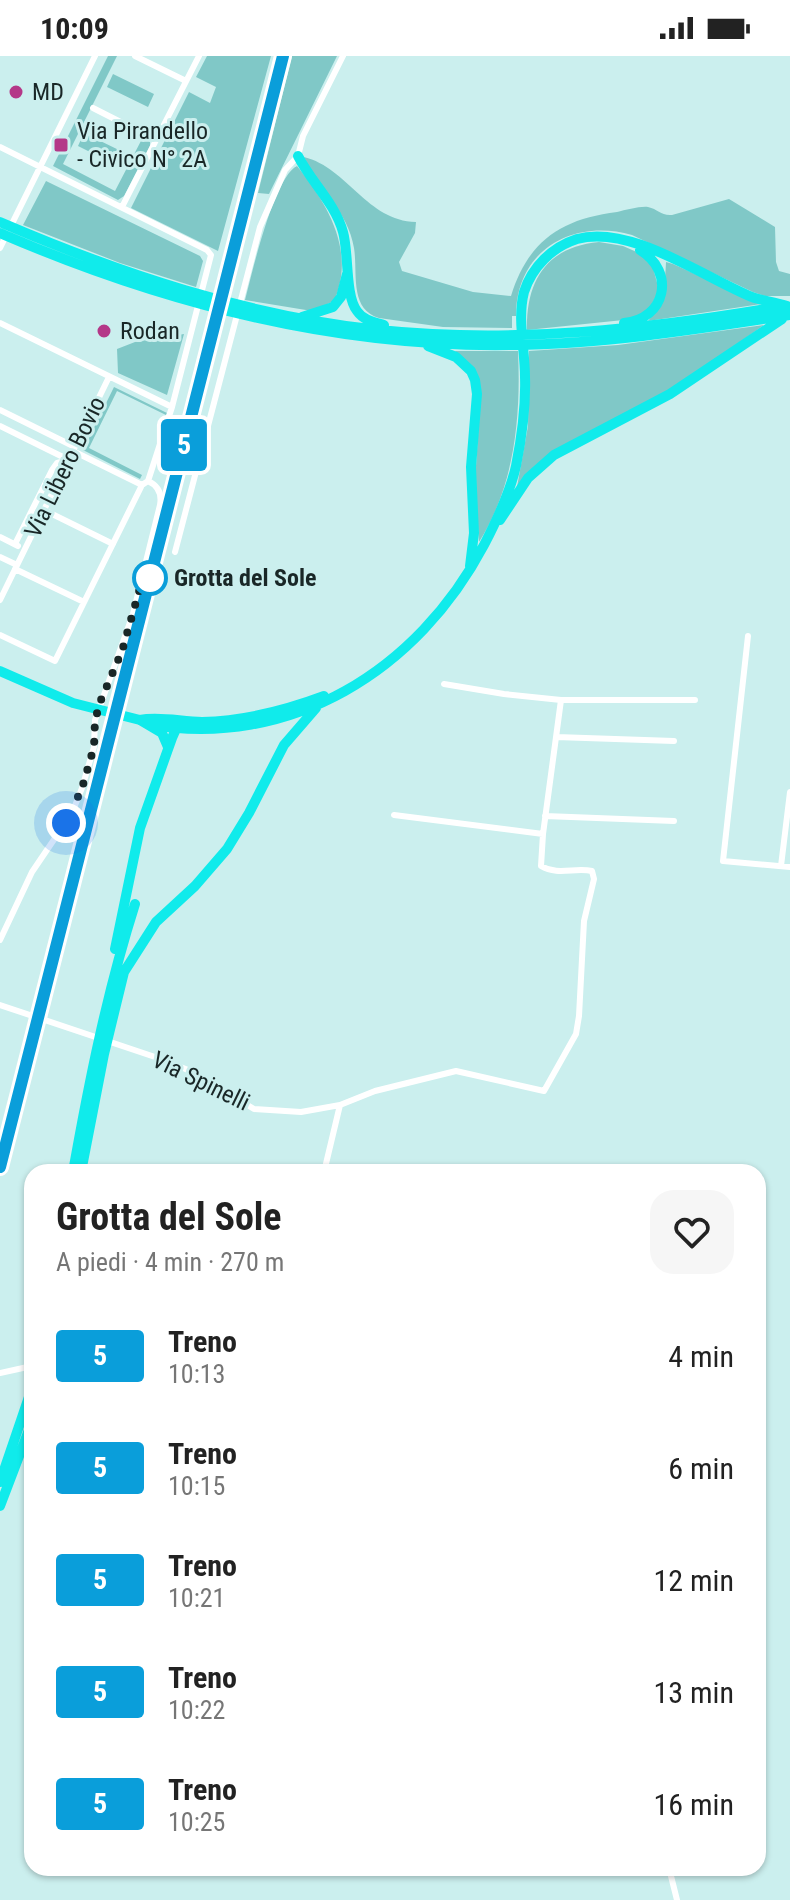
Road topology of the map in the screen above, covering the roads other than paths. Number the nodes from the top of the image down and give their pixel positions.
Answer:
1 (95, 56) edge
2 (135, 56) edge
3 (199, 56) edge
4 (343, 56) edge
5 (186, 81) junction
6 (93, 108) dead end
7 (156, 140) junction
8 (0, 147) edge
9 (298, 156) junction
10 (40, 167) junction
11 (122, 207) junction
12 (0, 222) edge
13 (0, 233) edge
14 (28, 240) junction
15 (624, 241) junction
16 (0, 248) edge
17 (347, 274) junction
18 (789, 310) edge
19 (258, 314) junction
20 (300, 318) junction
21 (0, 323) edge
22 (611, 330) junction
23 (395, 331) junction
24 (515, 340) junction
25 (531, 340) junction
26 (424, 344) junction
27 (109, 377) junction
28 (172, 407) junction
29 (4, 412) edge
30 (0, 426) edge
31 (74, 449) junction
32 (69, 460) junction
33 (145, 483) junction
34 (44, 510) junction
35 (491, 531) junction
36 (0, 537) edge
37 (15, 544) junction
38 (113, 544) junction
39 (25, 549) junction
40 (175, 552) dead end
41 (0, 557) edge
42 (16, 567) junction
43 (470, 572) junction
44 (0, 600) edge
45 (84, 602) junction
46 (0, 635) edge
47 (748, 636) dead end
48 (0, 671) edge
49 (444, 684) dead end
50 (337, 693) junction
51 (561, 700) junction
52 (695, 700) dead end
53 (317, 706) junction
54 (263, 715) junction
55 (276, 720) junction
56 (144, 722) junction
57 (187, 722) junction
58 (241, 723) junction
59 (176, 729) junction
60 (556, 737) junction
61 (674, 741) dead end
62 (284, 745) junction
63 (168, 747) junction
64 (790, 792) edge
65 (394, 815) dead end
66 (545, 816) junction
67 (674, 821) dead end
68 (543, 834) junction
69 (781, 866) junction
70 (790, 867) edge
71 (135, 904) dead end
72 (0, 940) edge
73 (120, 971) junction
74 (0, 1005) edge
75 (340, 1105) junction
76 (74, 1164) edge
77 (83, 1164) edge
78 (326, 1164) edge
79 (24, 1368) edge
80 (0, 1373) edge
81 (24, 1412) edge
82 (24, 1443) edge
83 (0, 1482) edge
84 (0, 1506) edge
85 (671, 1876) edge
86 (677, 1900) edge

1 - 10 street
2 - 5 street
3 - 5 street
4 - 9 street
5 - 7 street
6 - 7 street
7 - 11 street
8 - 10 street
9 - 17 highway
9 - 40 street
10 - 11 street
10 - 16 street
11 - 28 street
12 - 14 highway
13 - 14 highway
14 - 19 highway
15 - 18 highway
15 - 22 highway
15 - 35 highway
17 - 20 highway
17 - 23 highway
18 - 22 highway
18 - 25 highway
18 - 35 highway
19 - 20 highway
19 - 26 highway
20 - 23 highway
21 - 27 street
22 - 25 highway
23 - 24 highway
24 - 25 highway
24 - 26 highway
26 - 43 highway
27 - 28 street
27 - 31 street, Via Libero Bovio
28 - 33 street
29 - 30 street
29 - 31 street
30 - 32 street
31 - 32 street, Via Libero Bovio
31 - 33 street
32 - 34 street, Via Libero Bovio
32 - 37 street
33 - 38 street
33 - 72 street
34 - 38 street
34 - 39 street, Via Libero Bovio
35 - 43 highway
36 - 37 street
37 - 39 street
38 - 45 street
39 - 42 street, Via Libero Bovio
41 - 42 street
42 - 44 street, Via Libero Bovio
42 - 45 street
43 - 50 highway
45 - 46 street
47 - 69 street
48 - 56 highway
49 - 51 street
50 - 53 highway
50 - 54 highway
51 - 52 street
51 - 60 street
53 - 55 highway
53 - 62 highway
54 - 55 highway
54 - 58 highway
55 - 58 highway
55 - 62 highway
56 - 57 highway
56 - 59 highway
56 - 63 highway
57 - 58 highway
57 - 59 highway
58 - 59 highway
59 - 63 highway
60 - 61 street
60 - 66 street
62 - 73 highway
63 - 73 highway
64 - 69 street
65 - 68 street
66 - 67 street
66 - 68 street
68 - 75 street, Via Spinelli
69 - 70 street
71 - 73 highway
73 - 76 highway
73 - 77 highway
74 - 75 street, Via Spinelli
75 - 78 street
79 - 80 street
81 - 83 highway
82 - 84 highway
85 - 86 street

